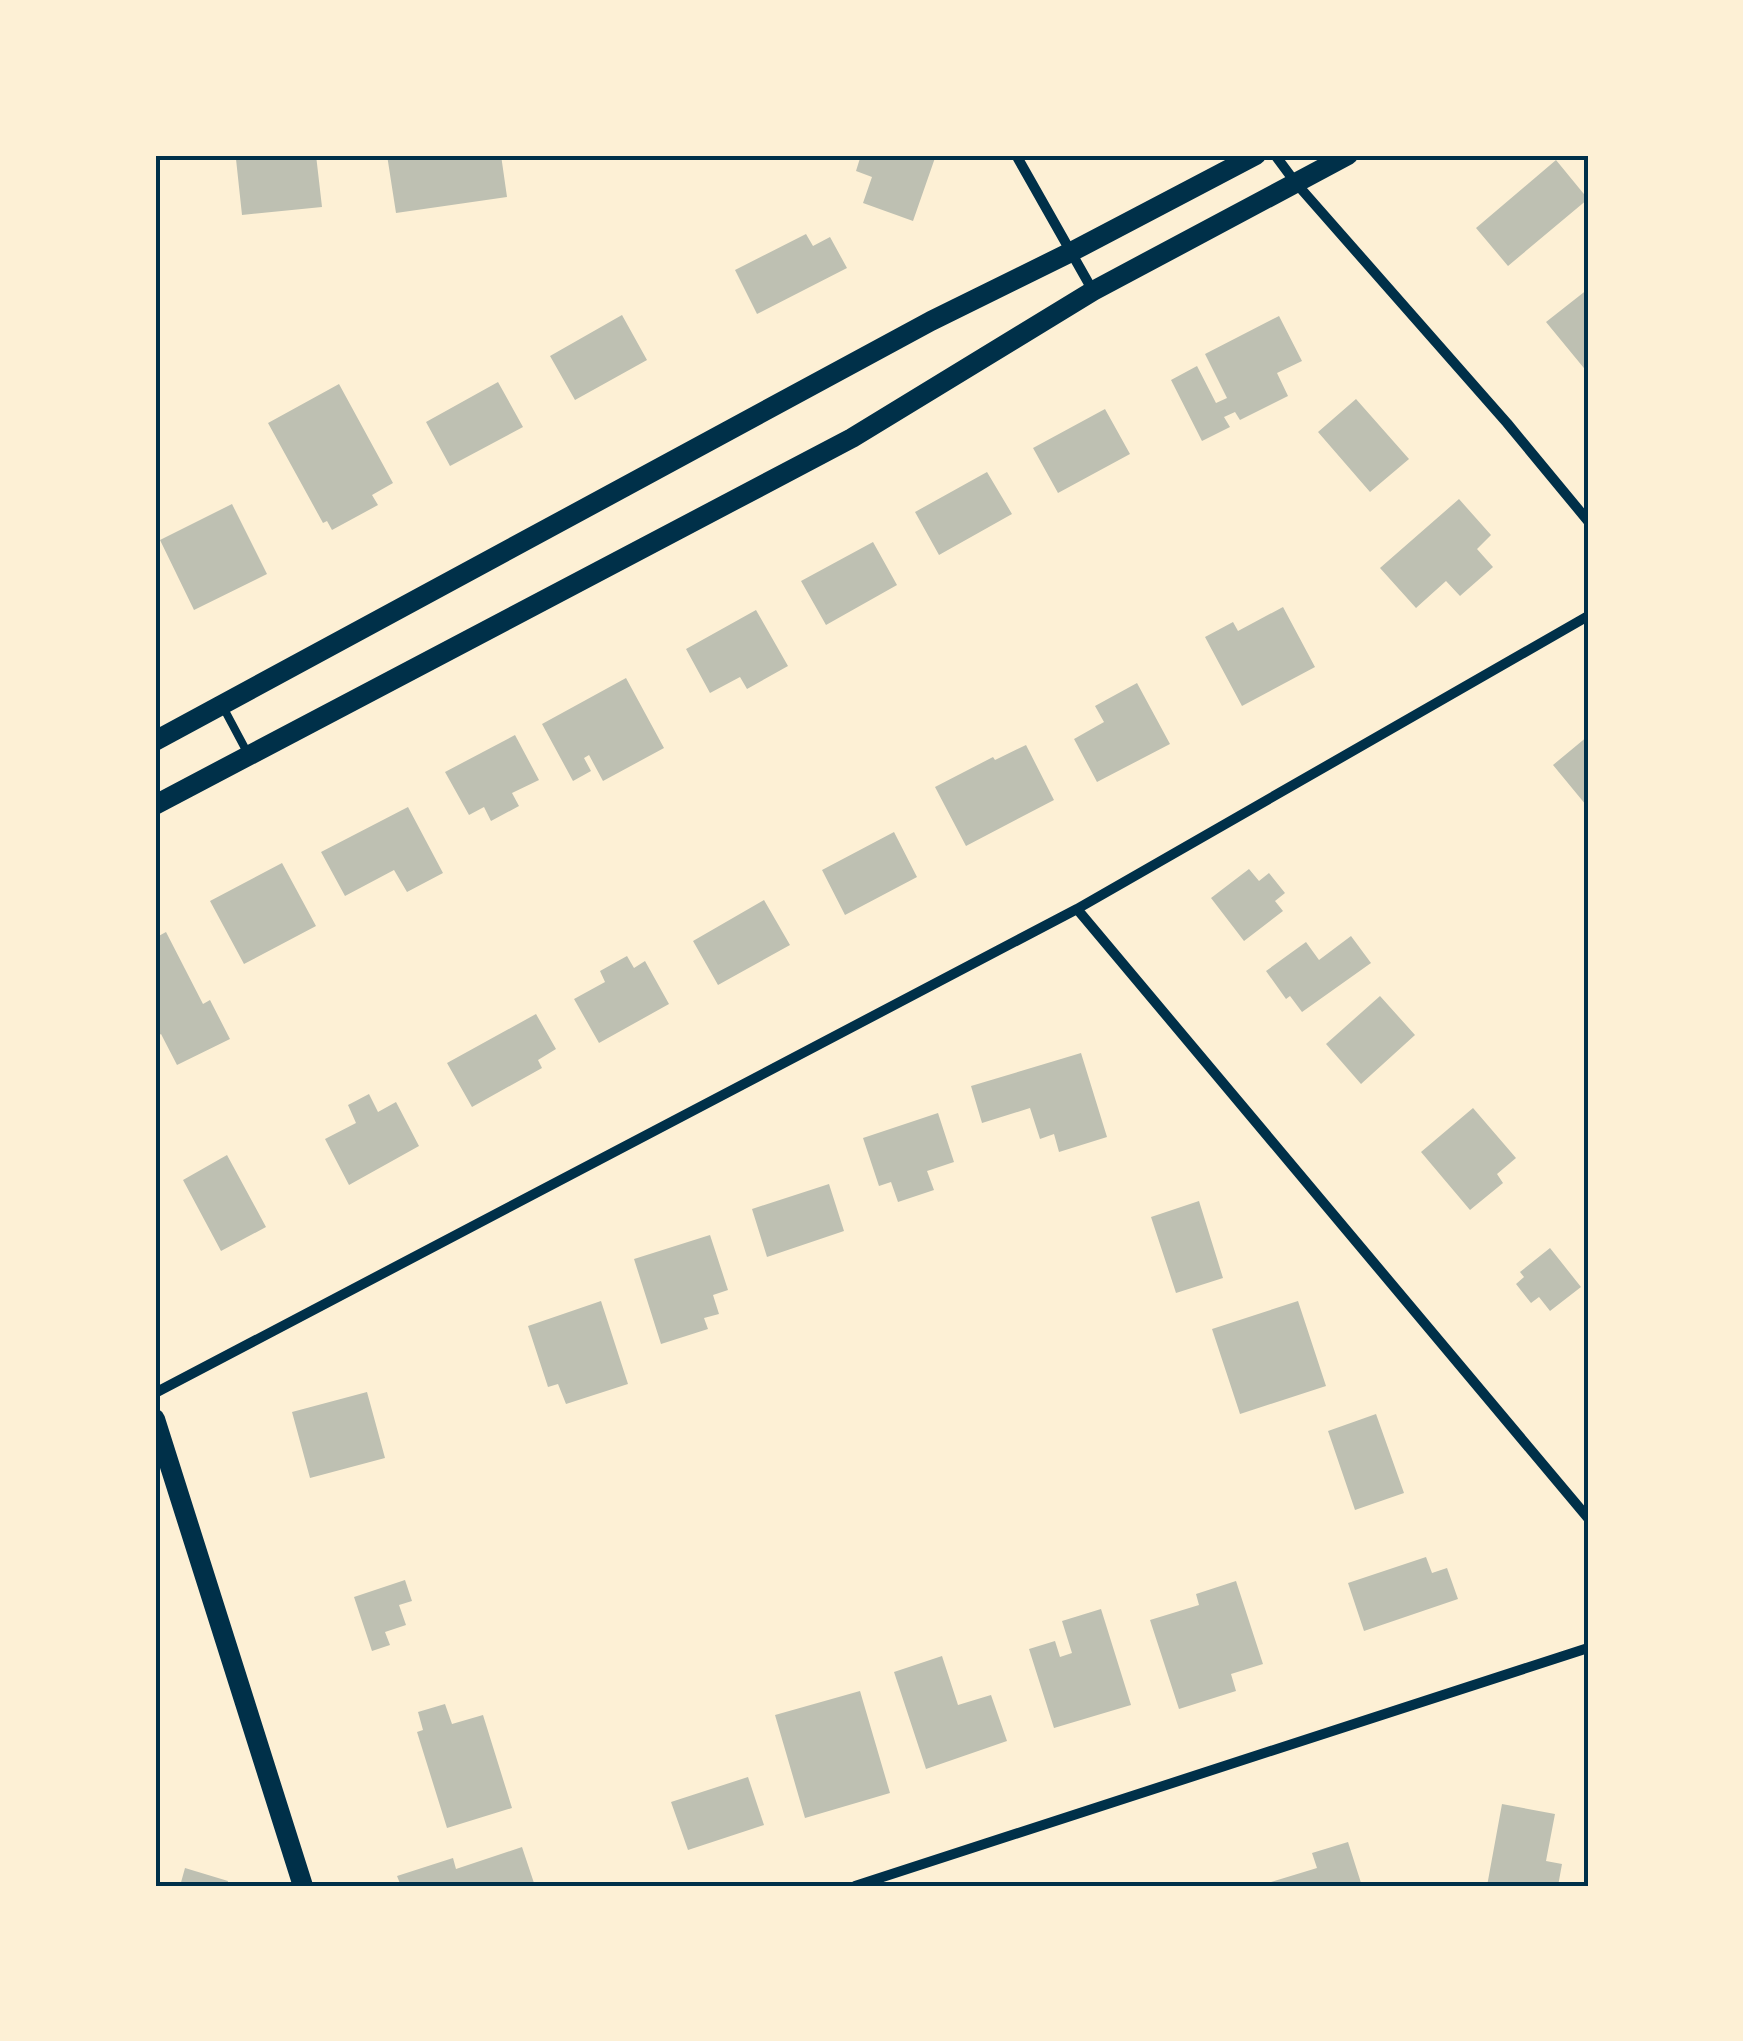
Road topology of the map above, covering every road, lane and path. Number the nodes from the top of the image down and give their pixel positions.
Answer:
1 (1016, 155) edge
2 (1256, 155) edge
3 (1275, 155) edge
4 (1348, 155) edge
5 (1295, 182) junction
6 (1071, 252) junction
7 (1093, 291) junction
8 (1588, 521) edge
9 (1588, 616) edge
10 (222, 706) junction
11 (155, 742) edge
12 (249, 756) junction
13 (155, 806) edge
14 (1077, 909) junction
15 (155, 1393) edge
16 (155, 1420) edge
17 (1588, 1518) edge
18 (1588, 1648) edge
19 (302, 1886) edge
20 (855, 1886) edge

1 - 6 street
2 - 6 main road
3 - 5 street
4 - 5 main road
5 - 7 main road
5 - 8 street
6 - 7 street
6 - 10 main road
7 - 12 main road
9 - 14 street
10 - 11 main road
10 - 12 lane
12 - 13 main road
14 - 15 street
14 - 17 street
16 - 19 main road
18 - 20 street

